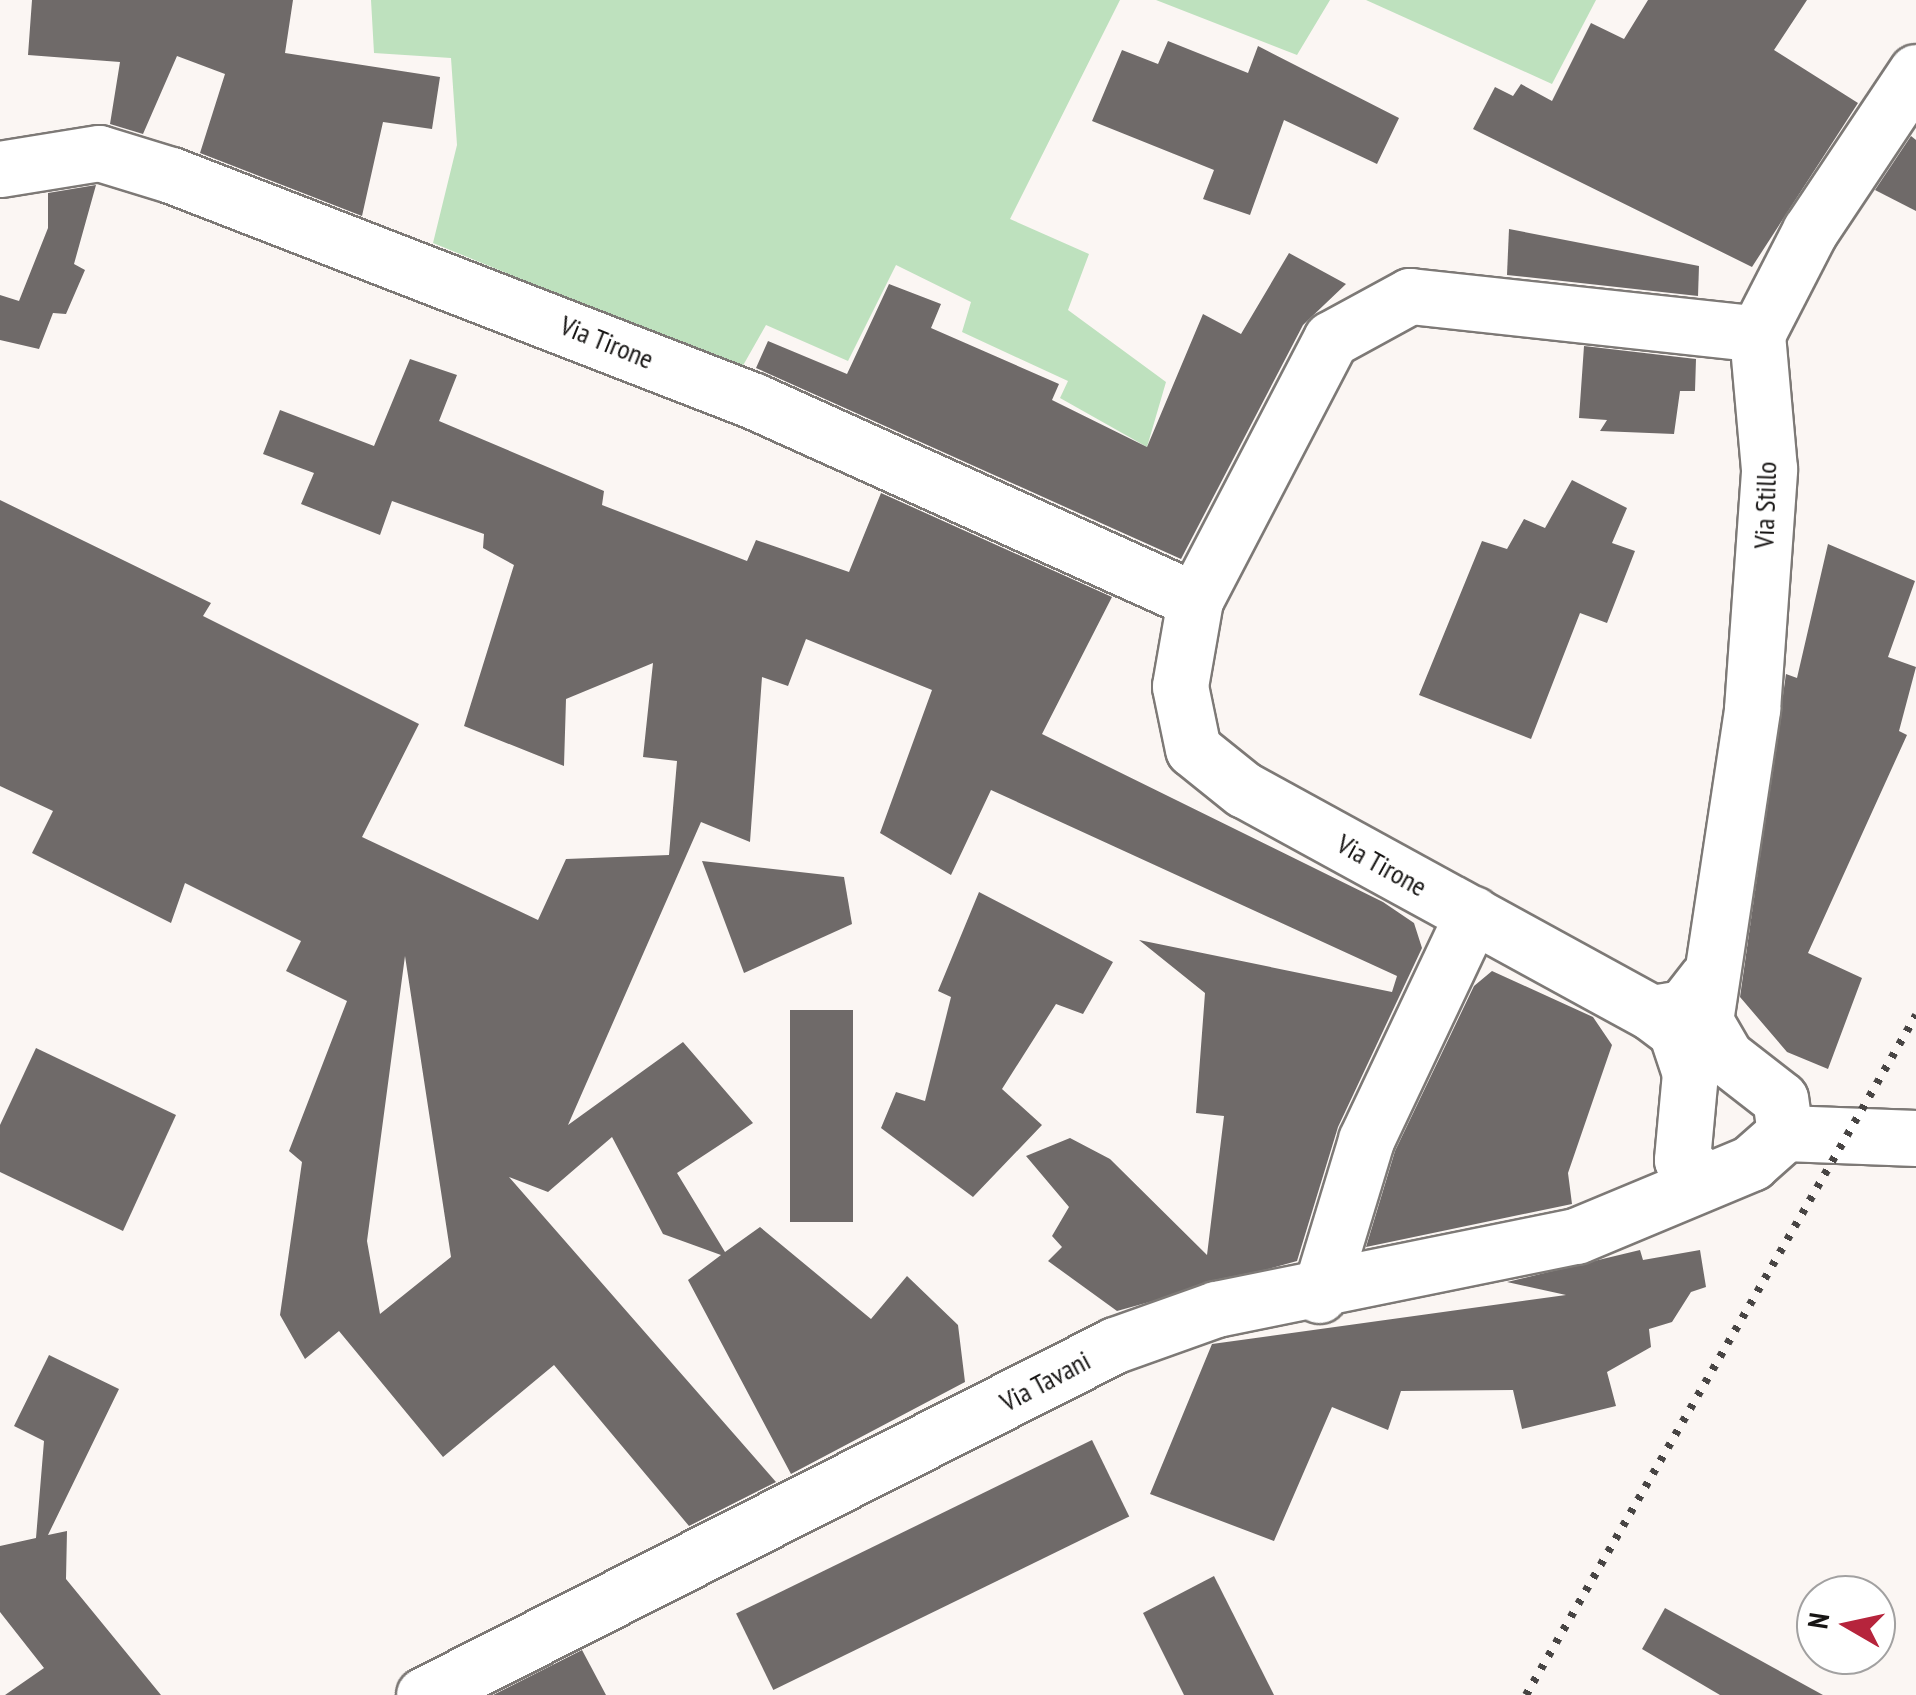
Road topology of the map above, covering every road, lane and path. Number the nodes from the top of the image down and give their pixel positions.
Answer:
1 (1916, 72) edge
2 (0, 169) edge
3 (1757, 334) junction
4 (1194, 600) junction
5 (1472, 914) junction
6 (1706, 979) junction
7 (1652, 1013) junction
8 (1785, 1134) junction
9 (1916, 1138) edge
10 (1706, 1180) junction
11 (1318, 1294) junction
12 (424, 1695) edge

1 - 3 street
2 - 4 street, Via Tirone
3 - 4 street, Via Tirone
3 - 6 street, Via Stillo
4 - 5 street, Via Tirone
5 - 7 street, Via Tirone
5 - 11 street
6 - 7 street
6 - 8 street, Via Stillo
7 - 10 street
8 - 9 street
8 - 10 street, Via Tavani
10 - 11 street, Via Tavani
11 - 12 street, Via Tavani

